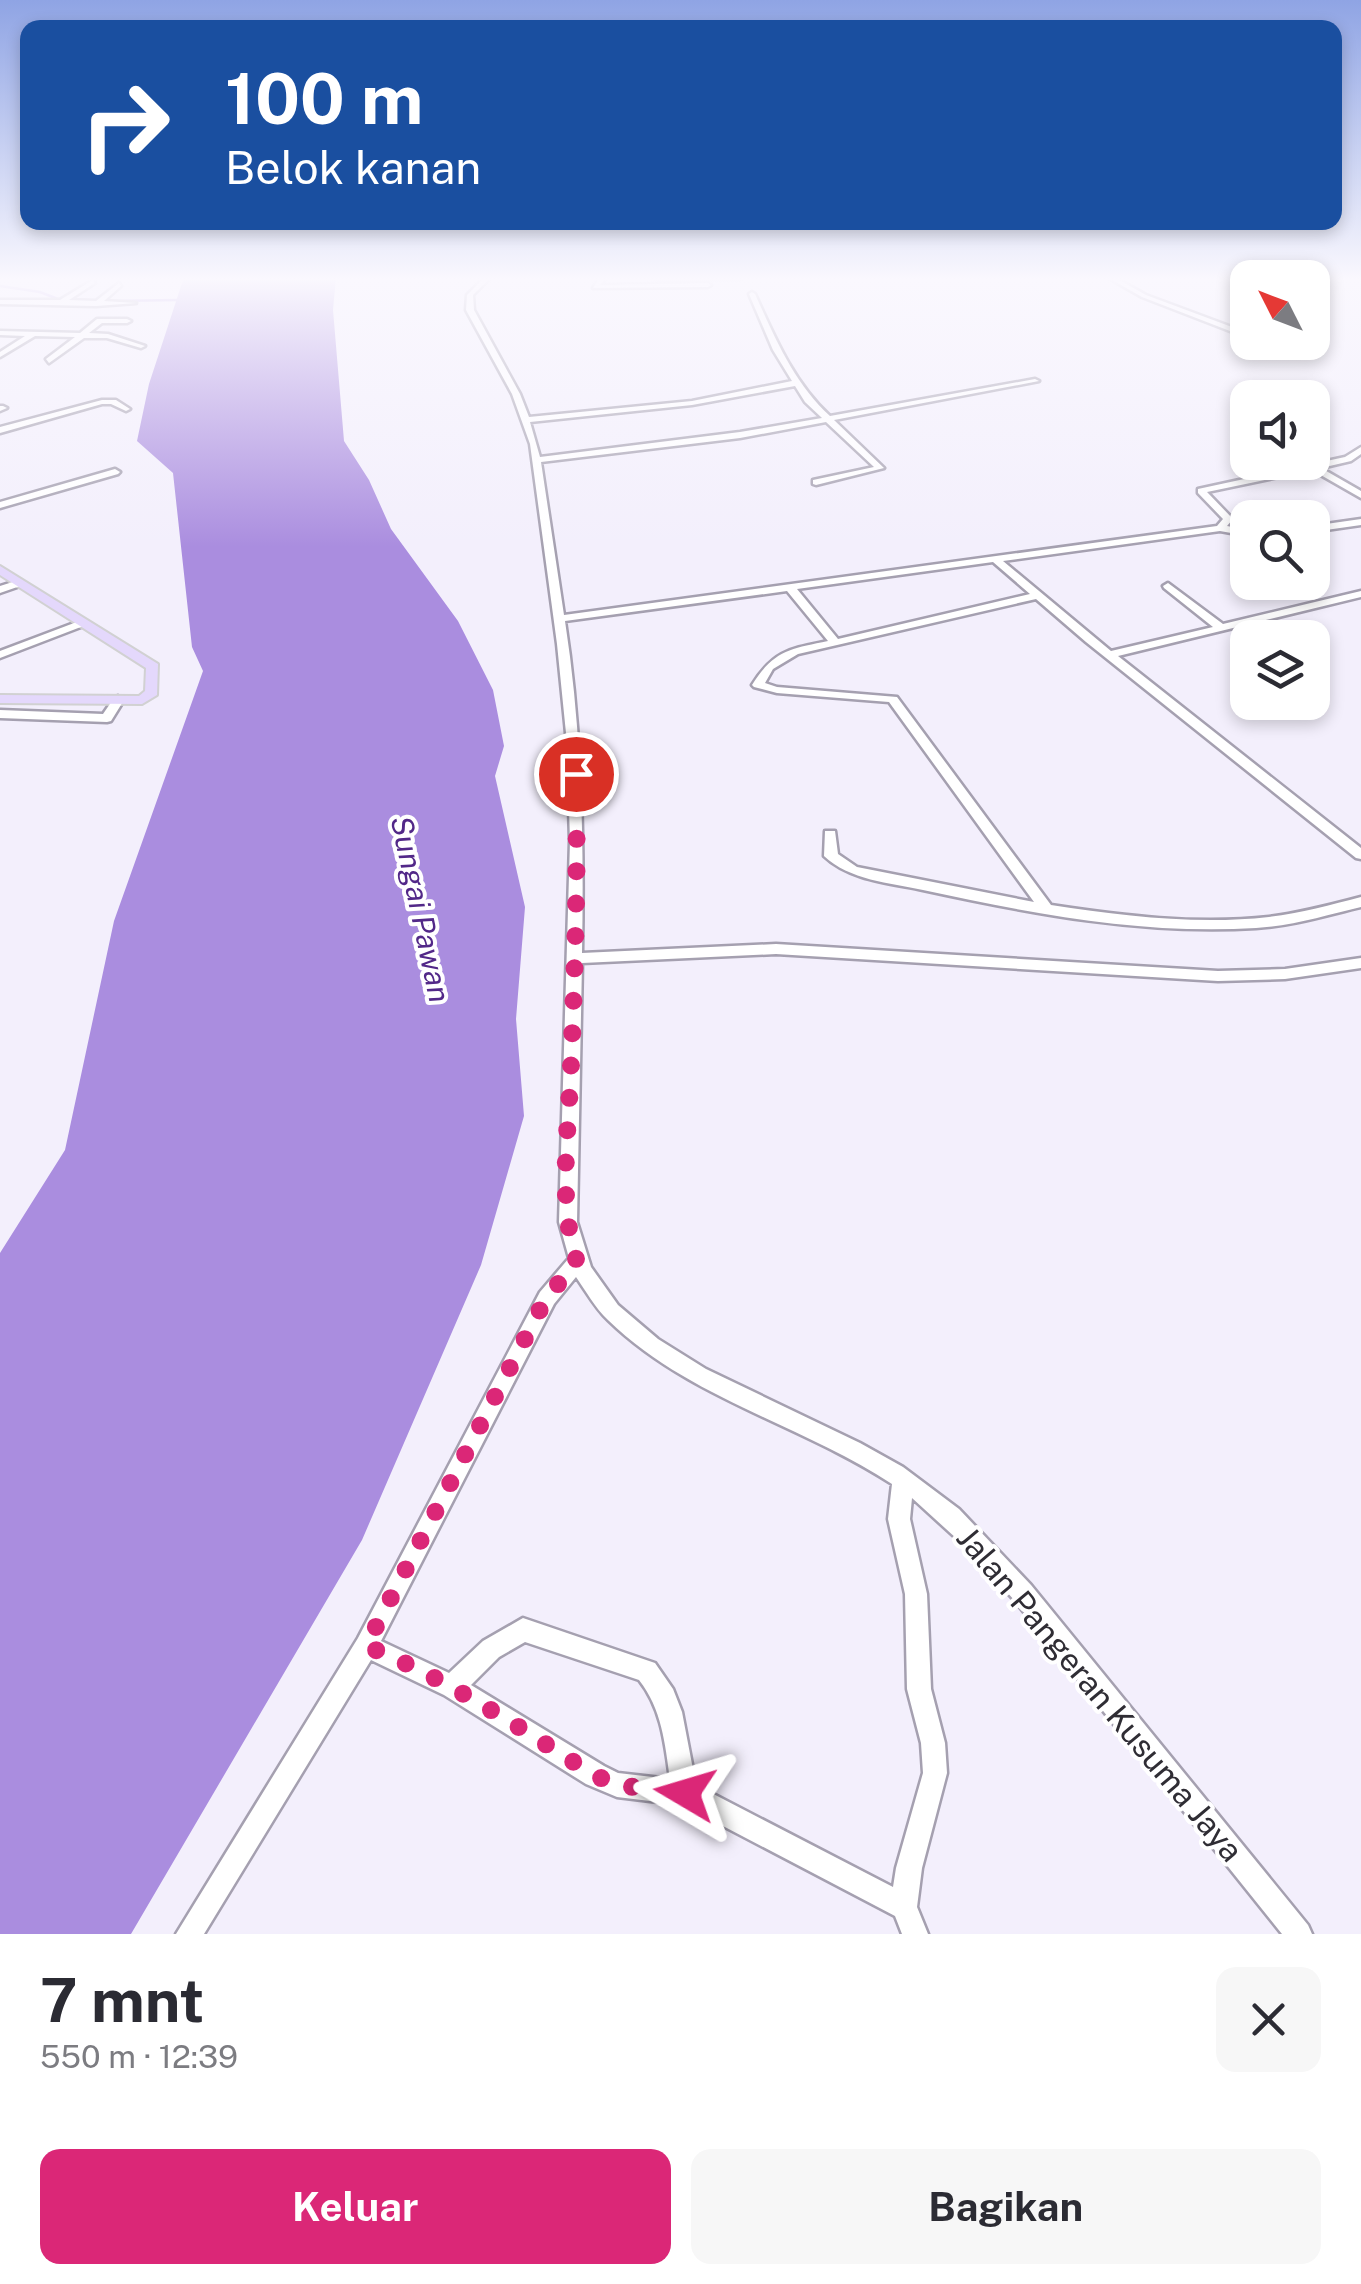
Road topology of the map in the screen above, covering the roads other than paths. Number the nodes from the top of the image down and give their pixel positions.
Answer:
1 (503, 367) edge
2 (788, 367) edge
3 (1036, 381) dead end
4 (796, 383) junction
5 (126, 409) dead end
6 (824, 419) junction
7 (526, 420) junction
8 (0, 430) edge
9 (1361, 450) edge
10 (537, 460) junction
11 (1330, 463) edge
12 (115, 472) dead end
13 (1330, 477) edge
14 (1250, 480) edge
15 (816, 482) dead end
16 (1361, 495) edge
17 (0, 505) edge
18 (1361, 522) edge
19 (1330, 526) edge
20 (1220, 528) junction
21 (1230, 530) edge
22 (994, 558) junction
23 (0, 570) edge
24 (19, 582) junction
25 (1168, 586) dead end
26 (790, 587) junction
27 (0, 590) edge
28 (1361, 594) edge
29 (1037, 596) junction
30 (559, 619) junction
31 (82, 623) junction
32 (1222, 629) junction
33 (835, 642) junction
34 (0, 655) edge
35 (1110, 655) junction
36 (0, 699) edge
37 (112, 709) junction
38 (0, 714) edge
39 (830, 834) dead end
40 (1361, 855) edge
41 (1361, 902) edge
42 (1045, 907) junction
43 (575, 958) junction
44 (1361, 963) edge
45 (577, 1262) junction
46 (903, 1479) junction
47 (366, 1646) junction
48 (452, 1687) junction
49 (685, 1793) junction
50 (904, 1906) junction
51 (189, 1934) edge
52 (915, 1934) edge
53 (1298, 1934) edge

1 - 7 street, Jalan Pangeran Kusuma Jaya
2 - 4 street
3 - 6 street
4 - 6 street
4 - 7 street
5 - 8 street
6 - 10 street
6 - 15 street
7 - 10 street, Jalan Pangeran Kusuma Jaya
9 - 11 street
10 - 30 street, Jalan Pangeran Kusuma Jaya
12 - 17 street
13 - 16 street
14 - 20 street
18 - 19 street
20 - 21 street
20 - 22 street
22 - 26 street
22 - 29 street
23 - 24 main road
24 - 27 street
24 - 31 main road
25 - 32 street
26 - 30 street
26 - 33 street
28 - 32 street
29 - 33 street
29 - 35 street
30 - 43 street, Jalan Pangeran Kusuma Jaya
31 - 34 street
31 - 37 main road
32 - 35 street
33 - 42 street
35 - 40 street
36 - 37 main road
37 - 38 street
39 - 42 street
41 - 42 street
43 - 44 street
43 - 45 street, Jalan Pangeran Kusuma Jaya
45 - 46 street, Jalan Pangeran Kusuma Jaya
45 - 47 street
46 - 50 street
46 - 53 street, Jalan Pangeran Kusuma Jaya
47 - 48 street
47 - 51 street
48 - 49 street
48 - 49 street
49 - 50 street
50 - 52 street

